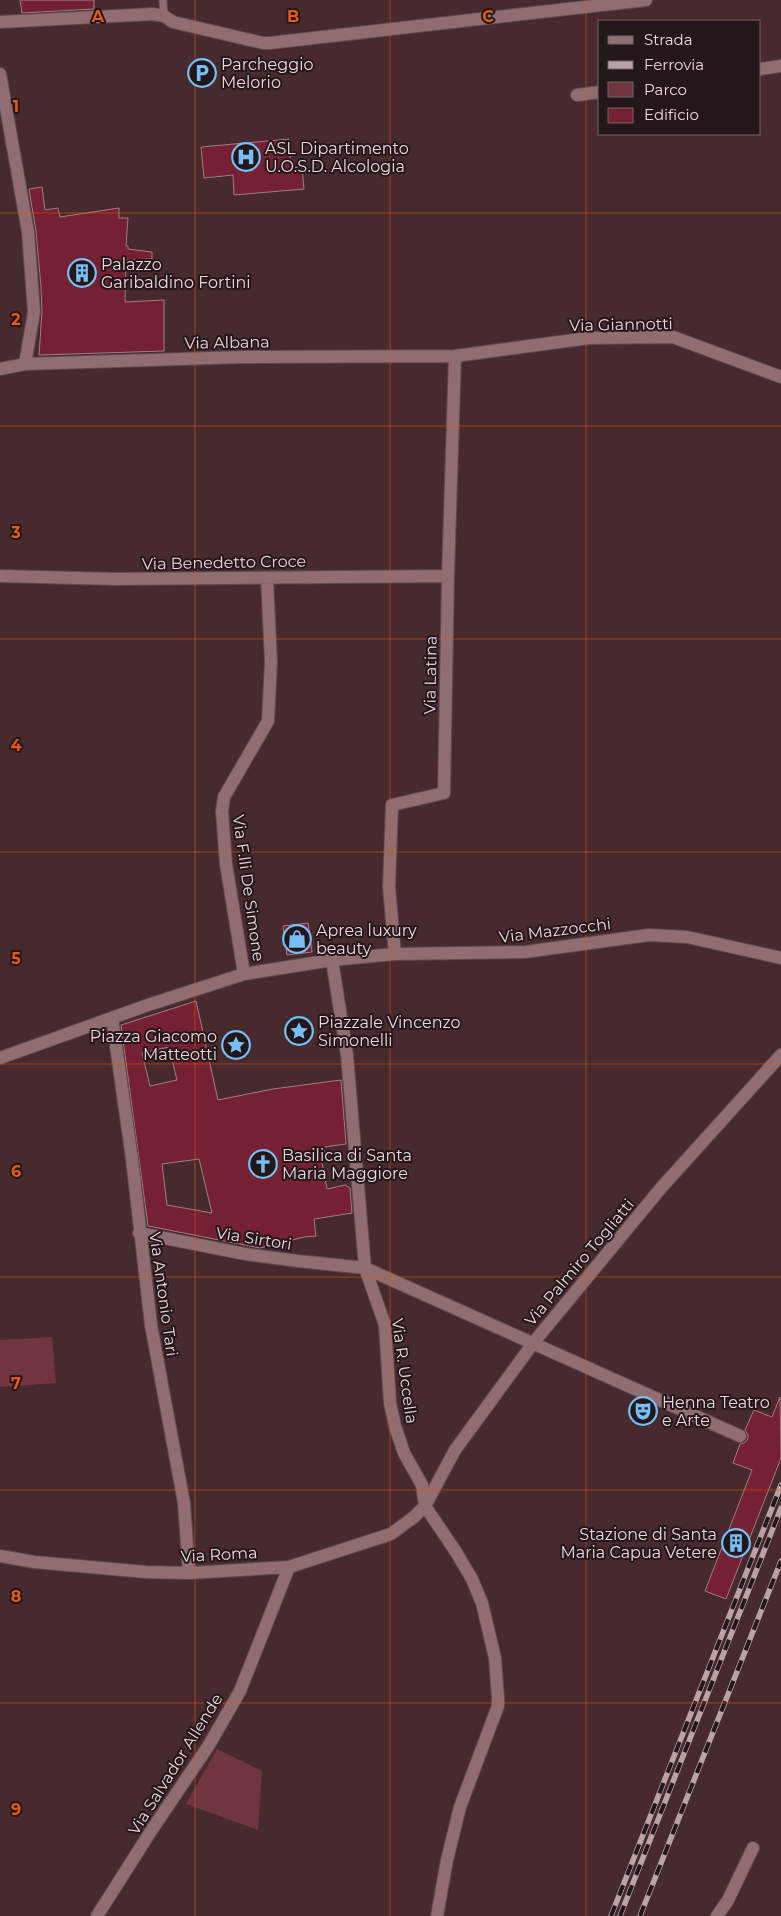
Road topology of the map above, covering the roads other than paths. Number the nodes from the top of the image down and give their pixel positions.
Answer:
1 (162, 0) edge
2 (646, 0) edge
3 (164, 16) junction
4 (0, 22) edge
5 (781, 66) edge
6 (761, 69) edge
7 (0, 74) edge
8 (598, 92) edge
9 (577, 95) dead end
10 (455, 356) junction
11 (25, 364) junction
12 (1, 370) edge
13 (781, 377) edge
14 (0, 576) edge
15 (448, 576) junction
16 (267, 578) junction
17 (395, 954) junction
18 (781, 958) edge
19 (332, 960) junction
20 (244, 974) junction
21 (112, 1018) junction
22 (781, 1054) edge
23 (0, 1058) edge
24 (139, 1233) junction
25 (365, 1268) junction
26 (534, 1342) junction
27 (740, 1436) dead end
28 (425, 1506) junction
29 (0, 1556) edge
30 (289, 1567) junction
31 (189, 1573) junction
32 (753, 1848) dead end
33 (728, 1900) junction
34 (97, 1916) edge
35 (437, 1916) edge
36 (717, 1916) edge
37 (728, 1916) edge

1 - 3 lane
2 - 3 street
3 - 4 street
5 - 6 street
7 - 11 street
8 - 9 street
10 - 11 street, Via Albana
10 - 13 street, Via Giannotti
10 - 15 street, Via Latina
11 - 12 street, Via Albana
14 - 16 street, Via Benedetto Croce
15 - 16 street, Via Benedetto Croce
15 - 17 street, Via Latina
16 - 20 street, Via F.lli De Simone
17 - 18 street, Via Mazzocchi
17 - 19 street, Via Mazzocchi
19 - 20 street, Via Mazzocchi
19 - 25 street, Via R. Uccella
20 - 21 street, Via Mazzocchi
21 - 23 street, Via Mazzocchi
21 - 24 street, Via Antonio Tari
22 - 26 street, Via Palmiro Togliatti
24 - 25 street, Via Sirtori
24 - 31 street, Via Antonio Tari
25 - 26 street, Via Sirtori
25 - 28 street, Via R. Uccella
26 - 27 street, Via Sirtori
26 - 28 street, Via Palmiro Togliatti
28 - 30 street, Via Roma
28 - 35 street
29 - 31 street, Via Roma
30 - 31 street, Via Roma
30 - 34 street, Via Salvador Allende
32 - 33 street
33 - 36 street
33 - 37 street

